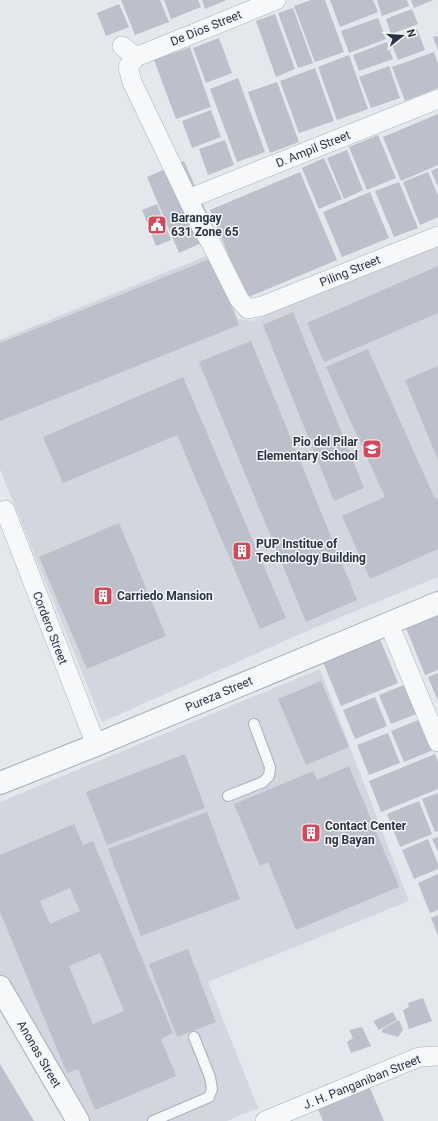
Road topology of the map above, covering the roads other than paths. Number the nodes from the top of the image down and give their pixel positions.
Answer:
1 (276, 0) edge
2 (438, 99) edge
3 (188, 199) junction
4 (438, 236) edge
5 (5, 510) dead end
6 (438, 603) edge
7 (389, 624) junction
8 (254, 724) dead end
9 (438, 742) edge
10 (96, 745) junction
11 (0, 783) edge
12 (228, 796) dead end
13 (0, 987) edge
14 (194, 1037) dead end
15 (438, 1056) edge
16 (78, 1121) edge
17 (153, 1121) edge
18 (265, 1121) edge

1 - 3 street, De Dios Street
2 - 3 street, D. Ampil Street
3 - 4 street, Piling Street
5 - 10 street, Cordero Street
6 - 7 street, Pureza Street
7 - 9 street
7 - 10 street, Pureza Street
8 - 12 lane
10 - 11 street, Pureza Street
13 - 16 street, Anonas Street
14 - 17 lane
15 - 18 street, J. H. Panganiban Street

